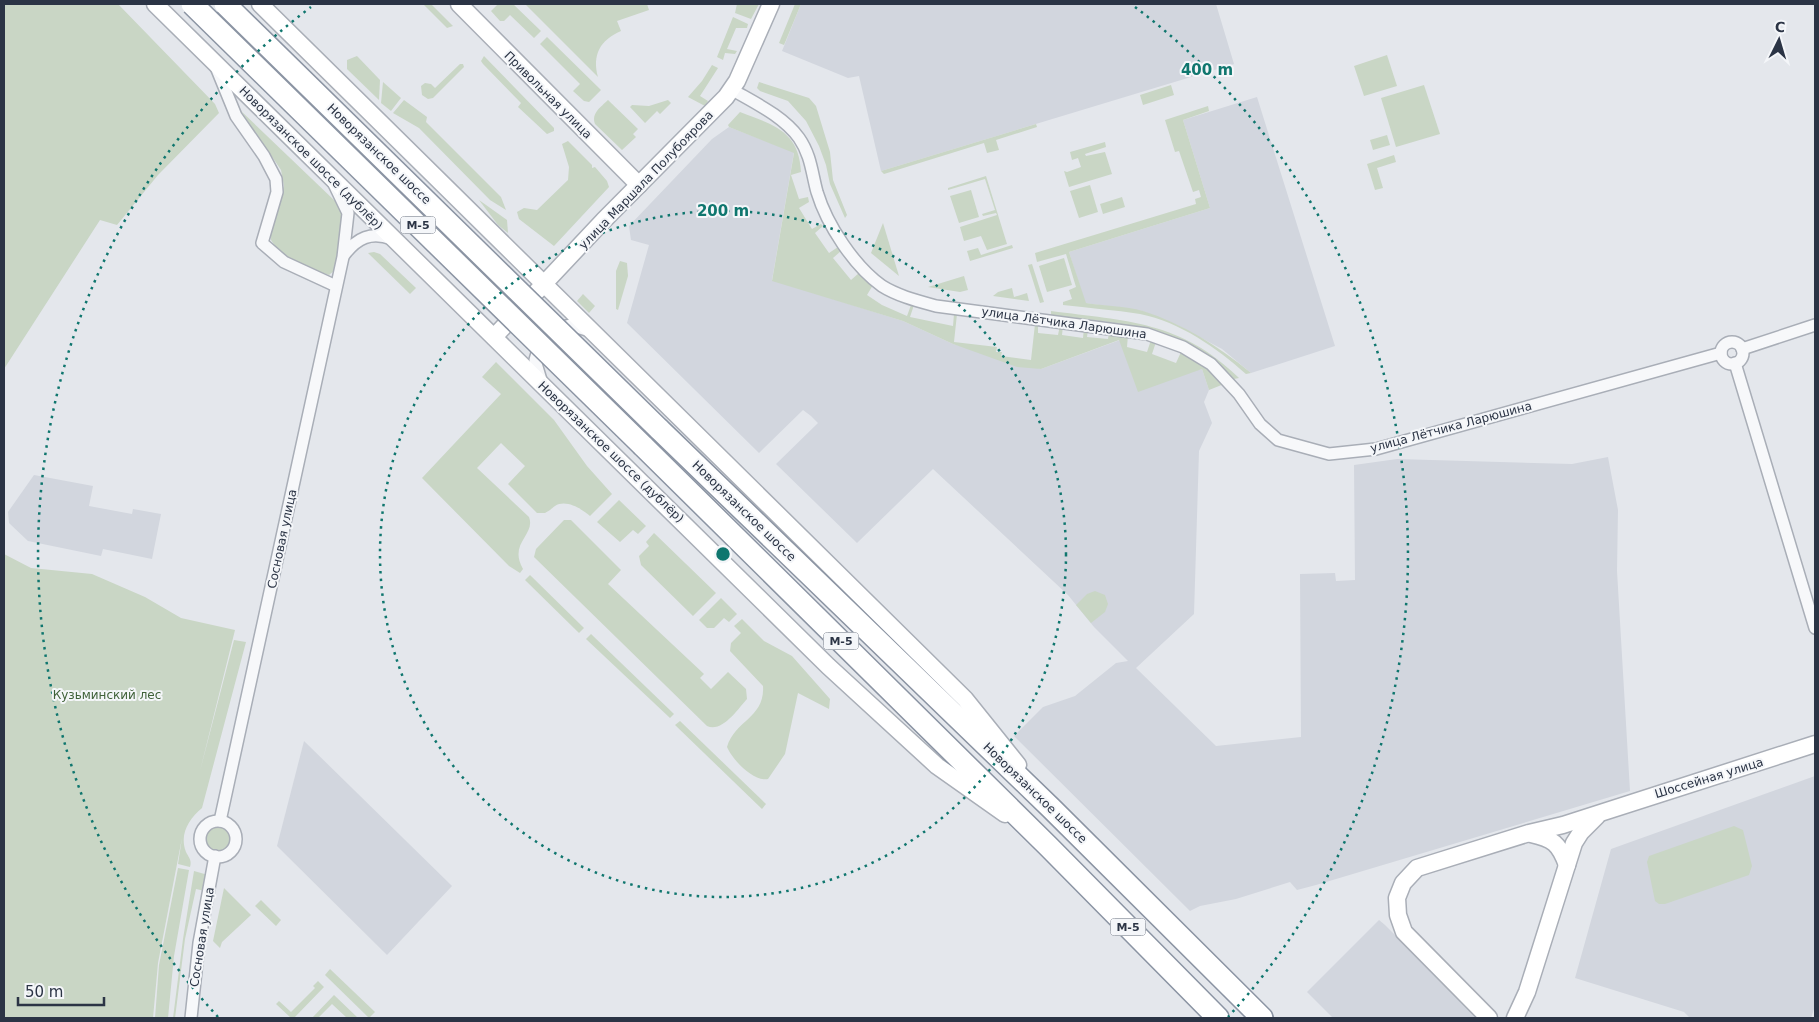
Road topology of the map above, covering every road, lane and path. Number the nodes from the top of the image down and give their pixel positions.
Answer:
1 (155, 4) edge
2 (192, 4) edge
3 (207, 4) edge
4 (226, 4) edge
5 (260, 4) edge
6 (459, 4) edge
7 (771, 4) edge
8 (201, 49) junction
9 (213, 61) junction
10 (732, 89) junction
11 (325, 171) junction
12 (640, 185) junction
13 (394, 240) junction
14 (343, 257) junction
15 (545, 285) junction
16 (336, 286) junction
17 (1815, 325) edge
18 (594, 332) junction
19 (494, 337) junction
20 (1742, 349) junction
21 (1721, 353) junction
22 (1735, 363) junction
23 (543, 386) junction
24 (1815, 628) edge
25 (1815, 744) edge
26 (1052, 808) junction
27 (1602, 811) junction
28 (220, 821) junction
29 (1529, 833) junction
30 (1038, 836) junction
31 (215, 856) junction
32 (1567, 865) junction
33 (190, 1018) edge
34 (1218, 1018) edge
35 (1262, 1018) edge
36 (1489, 1018) edge
37 (1516, 1018) edge

1 - 8 main road, Новорязанское шоссе (дублёр)
2 - 30 highway, Новорязанское шоссе / М-5, bridge
3 - 8 main road
4 - 26 highway, Новорязанское шоссе / М-5, bridge
5 - 15 main road
6 - 12 main road, Привольная улица
7 - 10 main road, улица Маршала Полубоярова
8 - 9 main road, Новорязанское шоссе (дублёр)
9 - 11 main road, Новорязанское шоссе (дублёр)
9 - 16 street
10 - 12 main road, улица Маршала Полубоярова
10 - 21 street, улица Лётчика Ларюшина
11 - 13 main road, Новорязанское шоссе (дублёр)
11 - 14 street, Сосновая улица
12 - 15 main road, улица Маршала Полубоярова
13 - 14 street, Сосновая улица
13 - 19 main road, Новорязанское шоссе (дублёр)
14 - 16 street, Сосновая улица
15 - 18 main road
15 - 19 main road, улица Маршала Полубоярова
16 - 28 street, Сосновая улица
17 - 20 street, улица Лётчика Ларюшина
18 - 23 street
18 - 26 main road
19 - 23 main road, Новорязанское шоссе (дублёр)
20 - 21 street, улица Лётчика Ларюшина
20 - 22 street
21 - 22 street
22 - 24 street
23 - 30 main road, Новорязанское шоссе (дублёр)
25 - 27 main road, Шоссейная улица
26 - 35 highway, Новорязанское шоссе / М-5
27 - 29 main road, Шоссейная улица
27 - 32 main road, Шоссейная улица
28 - 31 street
28 - 31 street
29 - 32 main road
29 - 36 main road, Шоссейная улица
30 - 34 highway, Новорязанское шоссе / М-5
31 - 33 street, Сосновая улица
32 - 37 main road, Шоссейная улица

